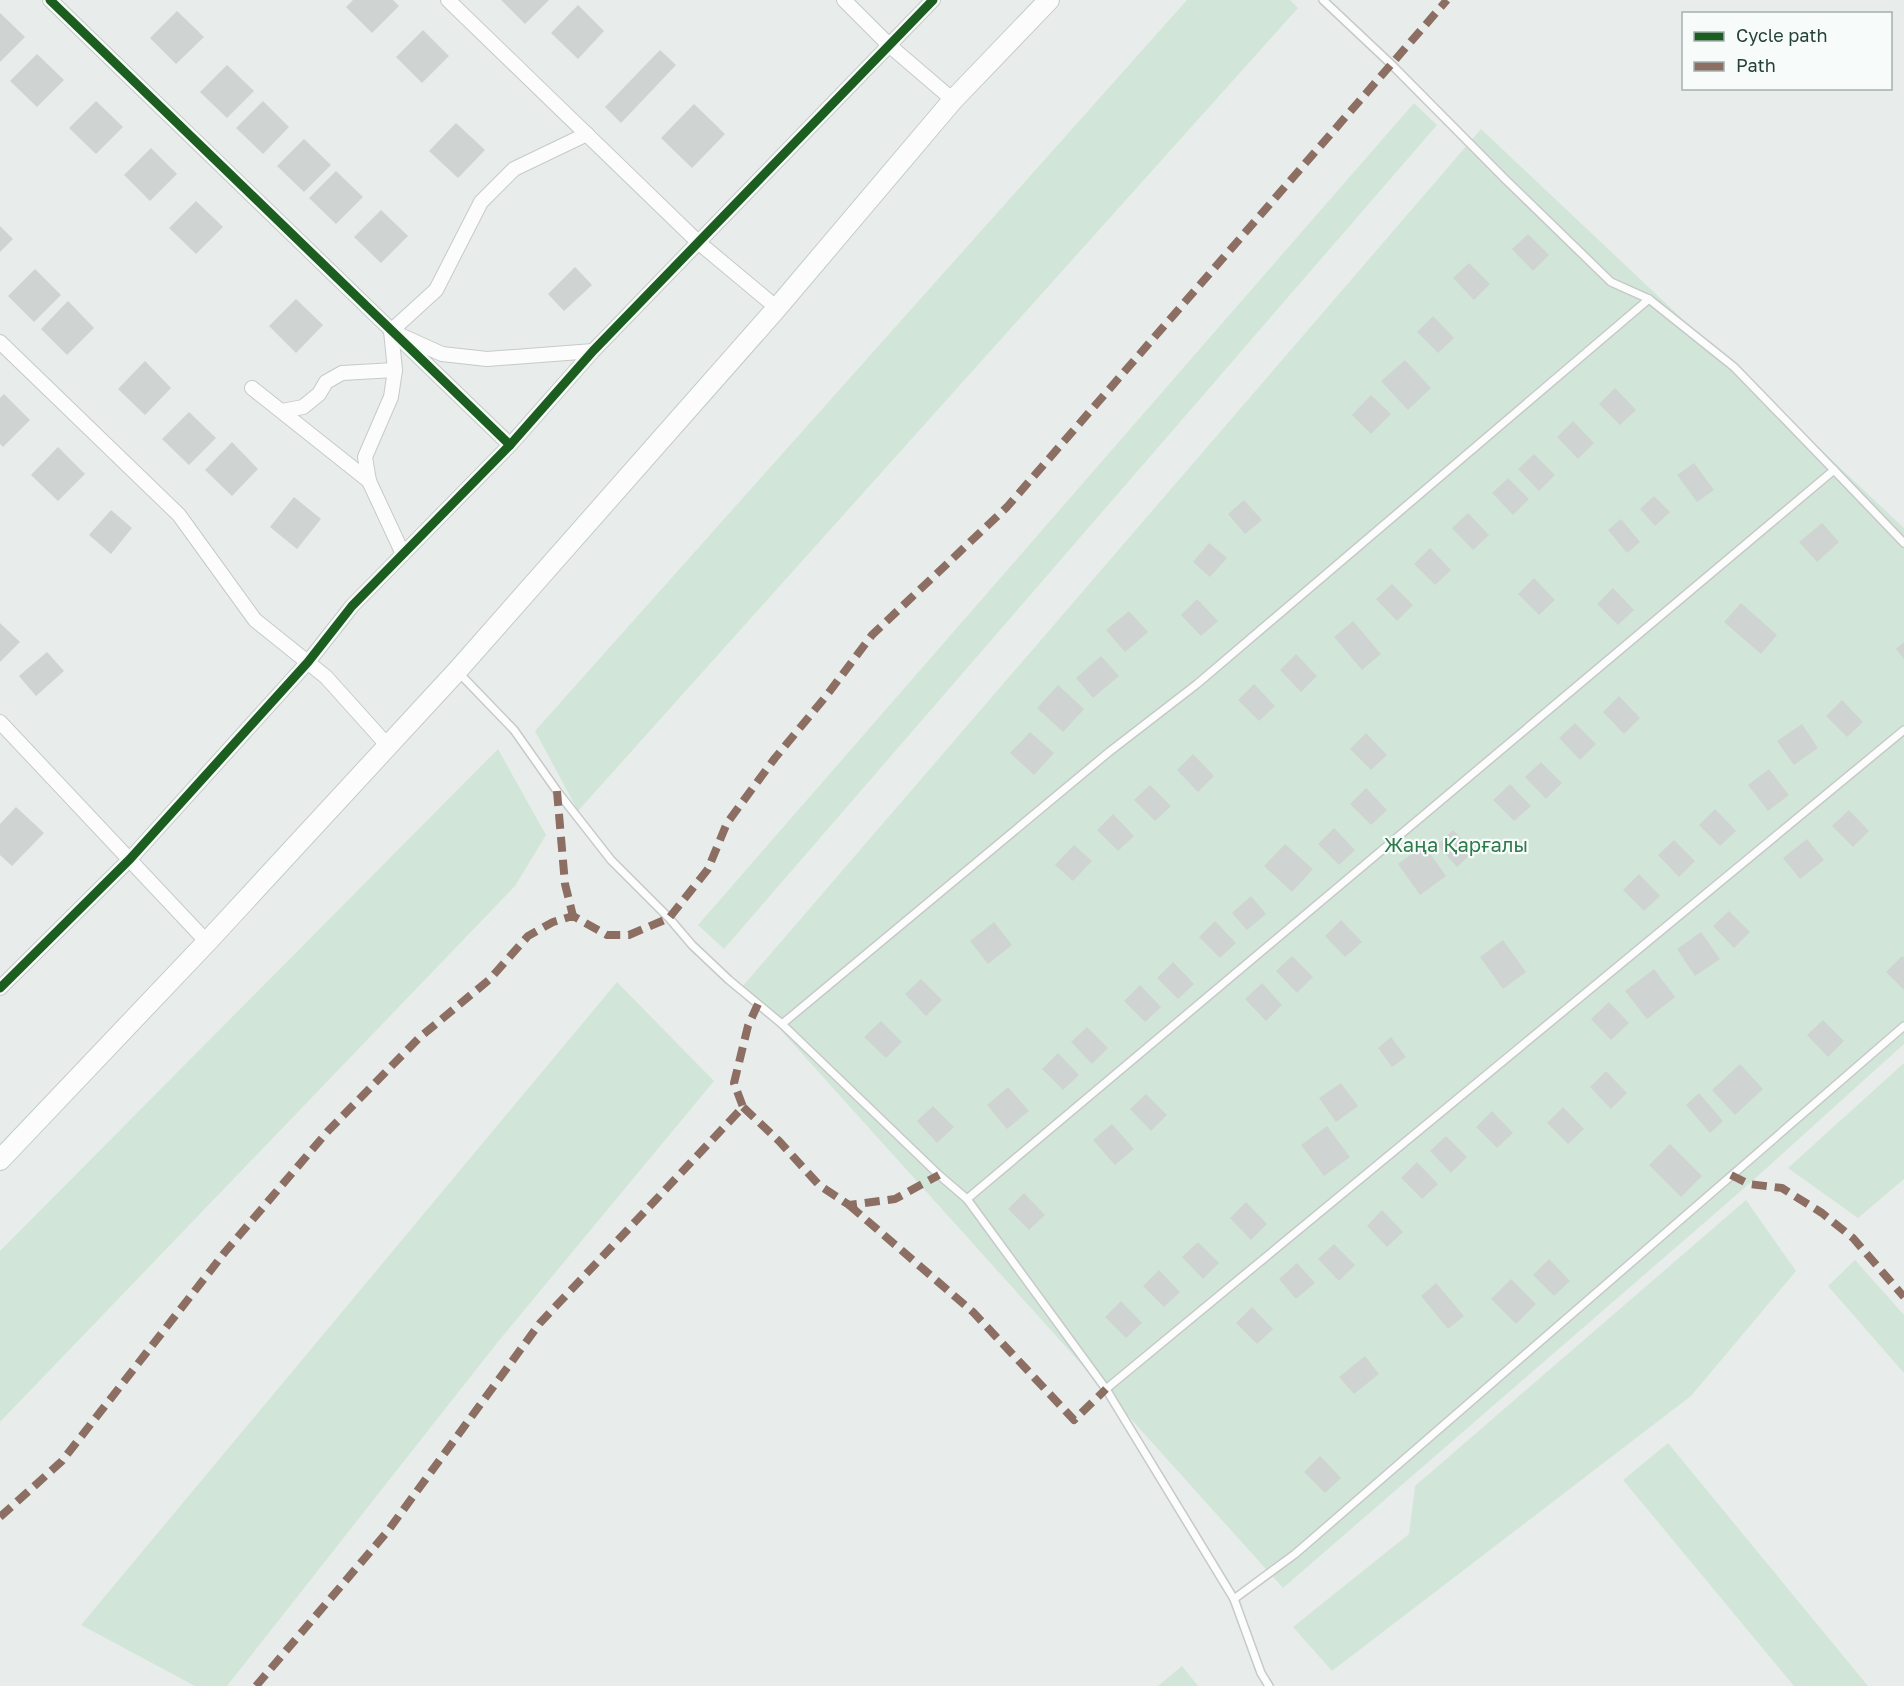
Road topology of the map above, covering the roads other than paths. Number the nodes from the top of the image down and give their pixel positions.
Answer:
1 (50, 0) edge
2 (448, 0) edge
3 (844, 0) edge
4 (933, 0) edge
5 (1049, 0) edge
6 (1323, 0) edge
7 (890, 46) junction
8 (953, 100) junction
9 (587, 134) junction
10 (698, 242) junction
11 (1649, 300) junction
12 (777, 308) junction
13 (392, 331) junction
14 (0, 342) edge
15 (593, 351) junction
16 (395, 370) junction
17 (252, 388) dead end
18 (282, 411) junction
19 (510, 445) junction
20 (1834, 470) junction
21 (369, 480) junction
22 (1904, 543) edge
23 (403, 554) junction
24 (308, 662) junction
25 (458, 671) junction
26 (0, 722) edge
27 (1904, 730) edge
28 (388, 746) junction
29 (130, 860) junction
30 (207, 942) junction
31 (0, 988) edge
32 (782, 1024) junction
33 (1904, 1026) edge
34 (0, 1160) edge
35 (967, 1199) junction
36 (1106, 1389) junction
37 (1234, 1599) junction
38 (1269, 1686) edge

1 - 13 street
2 - 9 street
3 - 7 street
4 - 7 street
5 - 8 main road
6 - 11 lane
7 - 8 street
7 - 10 street
8 - 12 main road
9 - 10 street
9 - 13 street
10 - 12 street
10 - 15 street
11 - 20 lane
11 - 32 lane
12 - 25 main road
13 - 15 street
13 - 16 street
13 - 19 street
14 - 24 street
15 - 19 street
16 - 18 street
16 - 21 street
17 - 18 street
18 - 21 street
19 - 23 street
20 - 22 lane
20 - 35 lane
21 - 23 street
23 - 24 street
24 - 28 street
24 - 29 street
25 - 28 main road
25 - 32 lane
26 - 29 street
27 - 36 lane
28 - 30 main road
29 - 30 street
29 - 31 street
30 - 34 main road
32 - 35 lane
33 - 37 lane
35 - 36 lane
36 - 37 lane
37 - 38 lane

